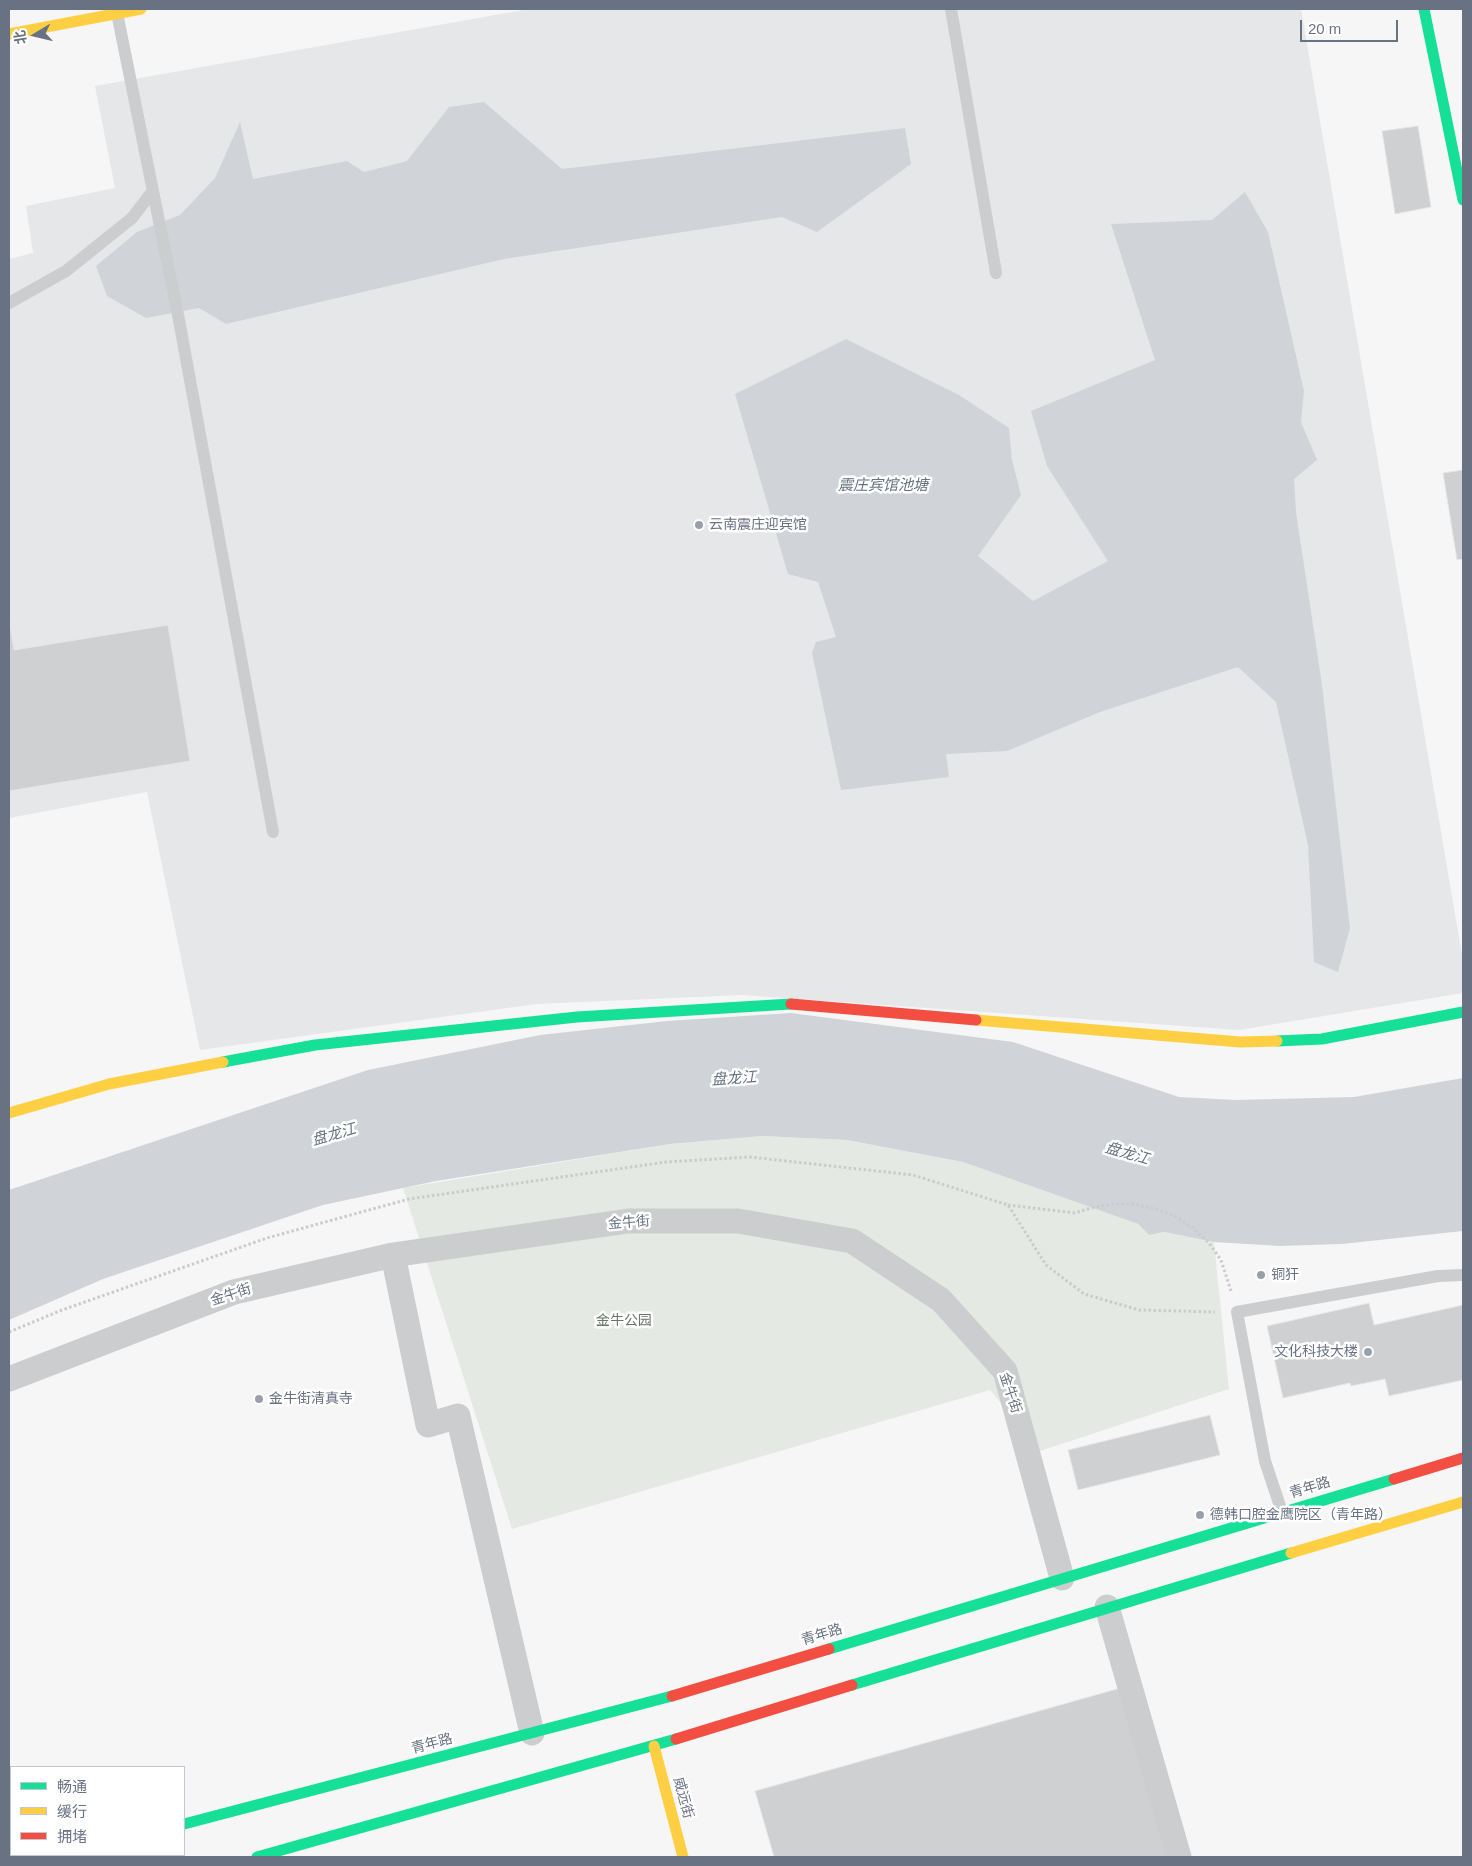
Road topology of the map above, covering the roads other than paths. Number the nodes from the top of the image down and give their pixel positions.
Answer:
1 (141, 9) edge
2 (951, 9) edge
3 (1424, 9) edge
4 (117, 13) junction
5 (9, 34) edge
6 (152, 192) junction
7 (1463, 200) edge
8 (996, 273) dead end
9 (9, 303) edge
10 (273, 832) dead end
11 (1463, 1012) edge
12 (9, 1113) edge
13 (393, 1254) junction
14 (1463, 1276) edge
15 (9, 1379) edge
16 (1463, 1458) edge
17 (1463, 1502) edge
18 (1282, 1512) junction
19 (1062, 1578) junction
20 (1107, 1607) junction
21 (532, 1733) junction
22 (654, 1746) junction
23 (185, 1824) edge
24 (257, 1857) edge
25 (683, 1857) edge
26 (1179, 1857) edge

1 - 4 main road
2 - 8 lane
3 - 7 main road
4 - 5 main road
4 - 6 lane
6 - 9 lane
6 - 10 lane
11 - 12 main road
13 - 15 street, 金牛街
13 - 19 street, 金牛街
13 - 21 street
14 - 18 lane
16 - 18 main road, 青年路
17 - 20 main road
18 - 19 main road, 青年路
19 - 21 main road, 青年路
20 - 22 main road
20 - 26 street
21 - 23 main road, 青年路
22 - 24 main road
22 - 25 main road, 威远街

